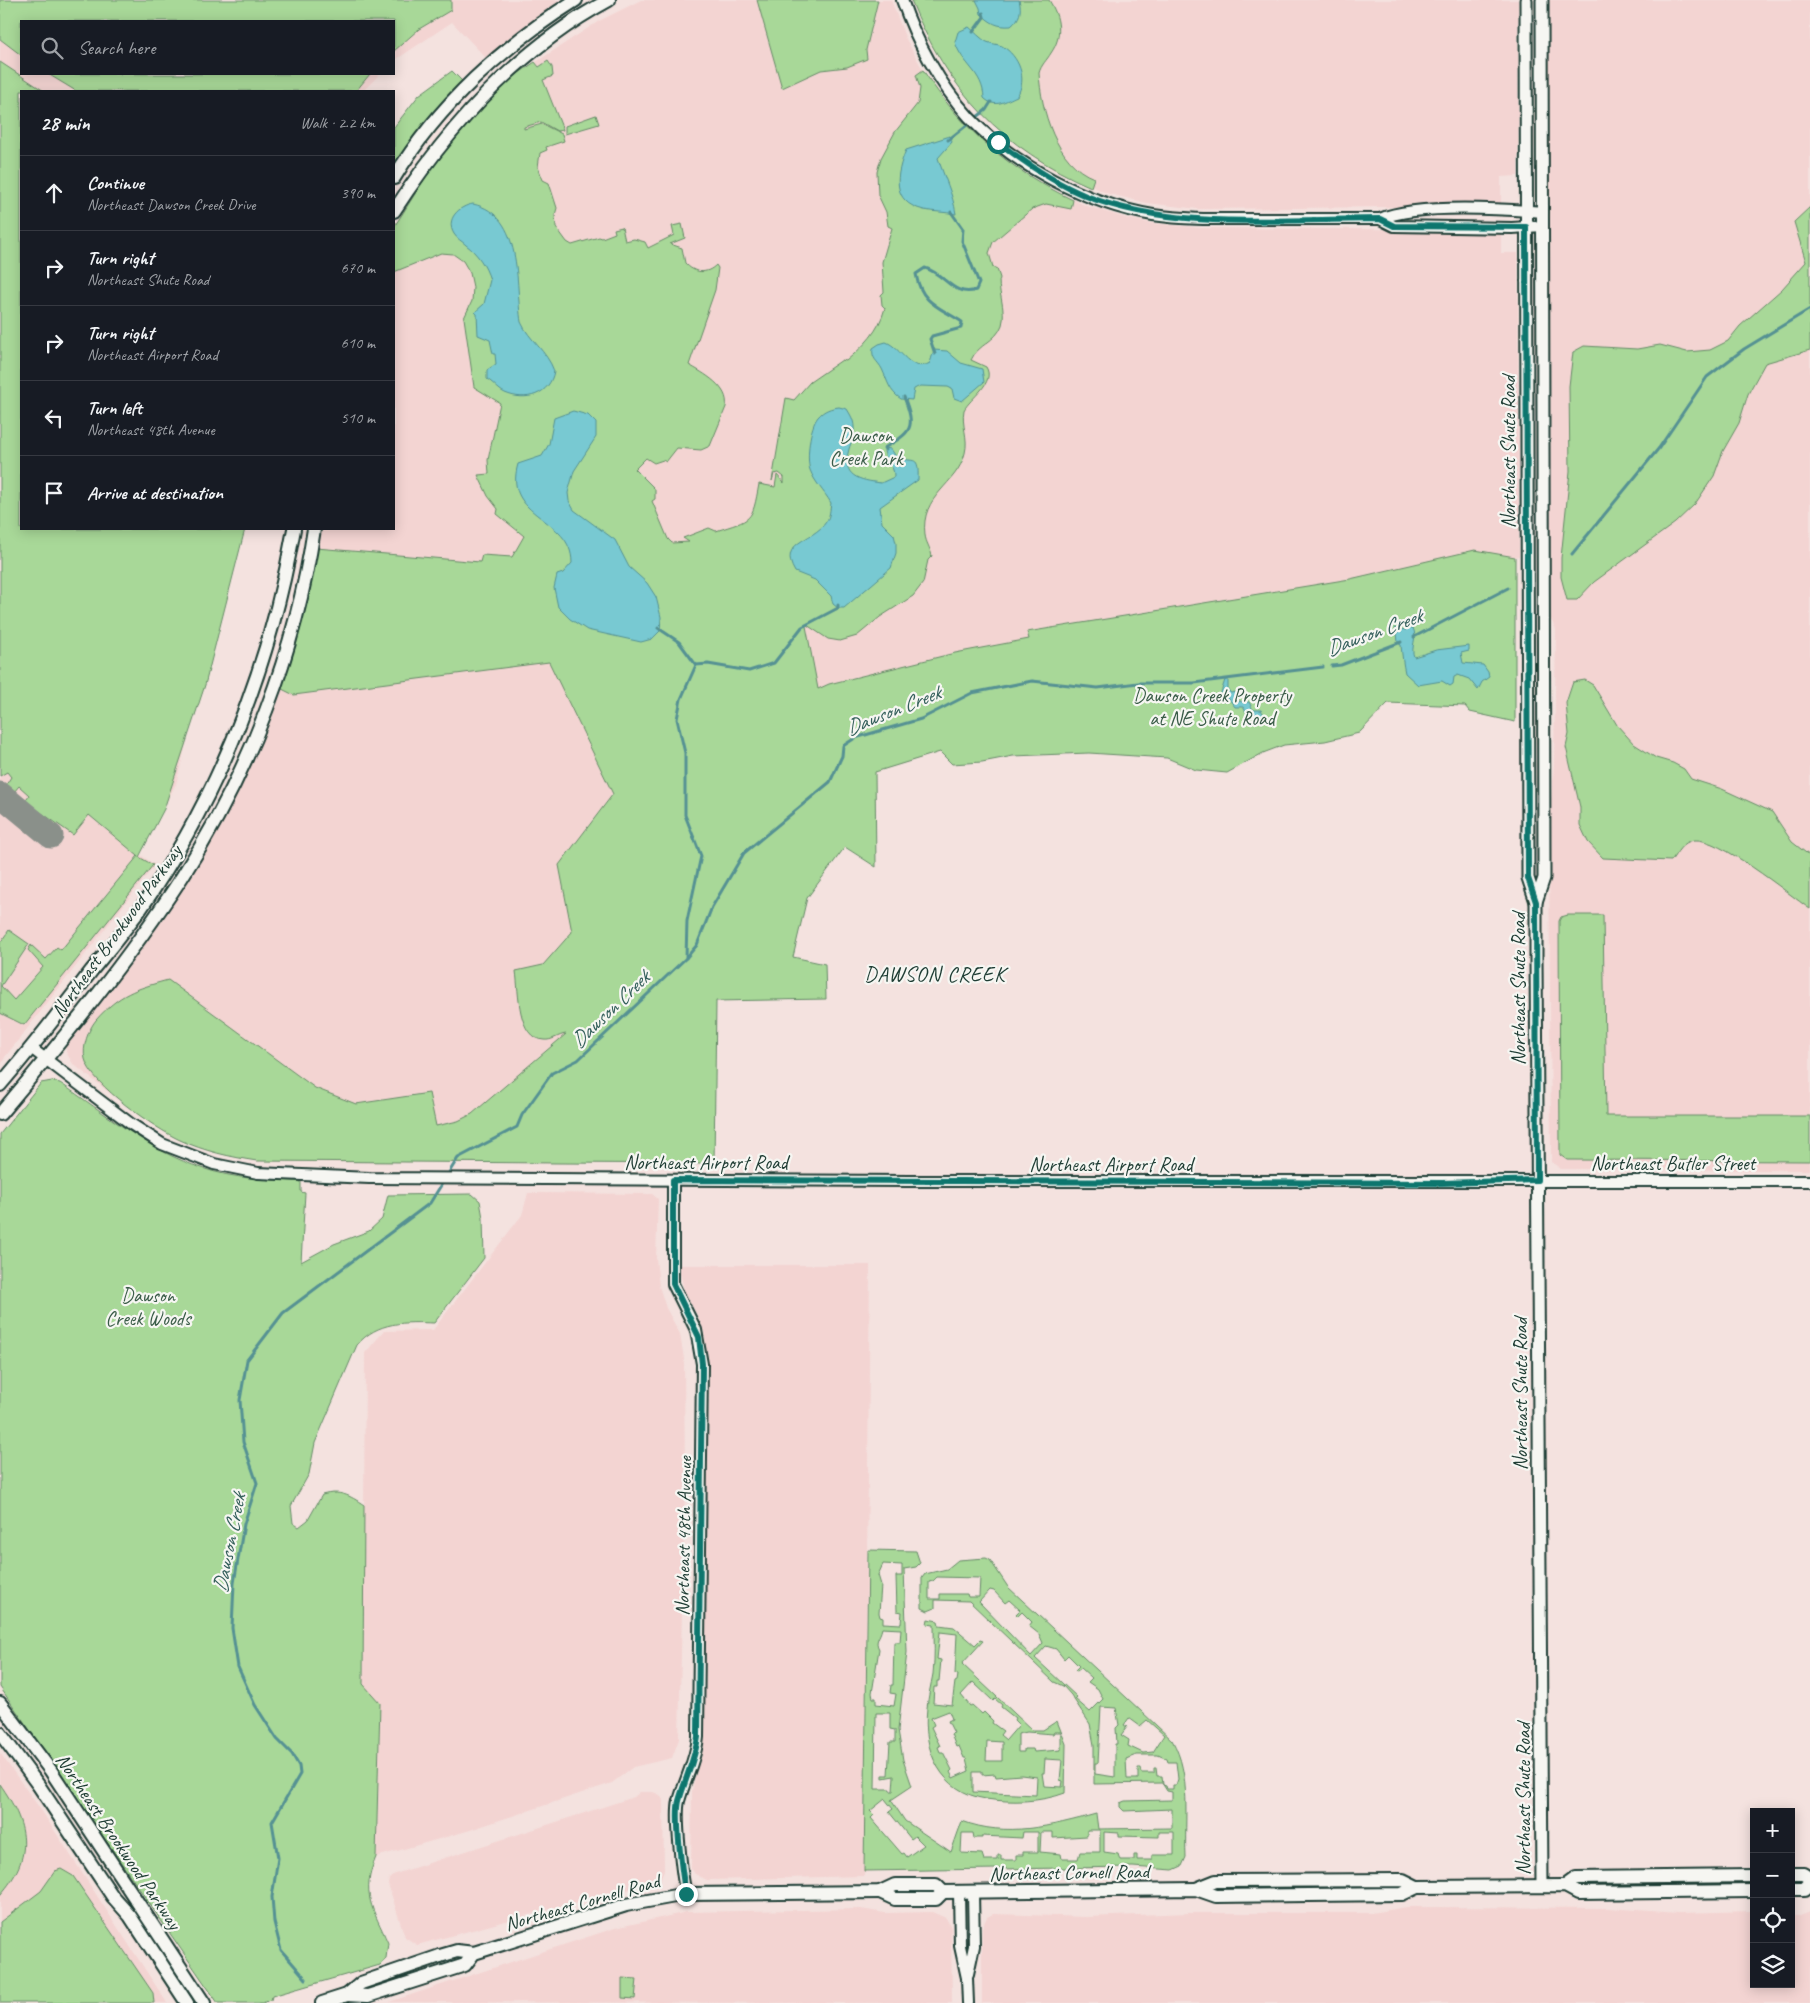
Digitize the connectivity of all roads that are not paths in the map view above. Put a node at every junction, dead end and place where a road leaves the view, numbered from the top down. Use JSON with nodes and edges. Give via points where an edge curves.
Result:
{"nodes":[{"id":1,"x":576,"y":0,"type":"edge"},
{"id":2,"x":609,"y":0,"type":"edge"},
{"id":3,"x":902,"y":0,"type":"edge"},
{"id":4,"x":1526,"y":0,"type":"edge"},
{"id":5,"x":1542,"y":0,"type":"edge"},
{"id":6,"x":395,"y":177,"type":"edge"},
{"id":7,"x":395,"y":209,"type":"edge"},
{"id":8,"x":1526,"y":211,"type":"junction"},
{"id":9,"x":1543,"y":212,"type":"junction"},
{"id":10,"x":1380,"y":219,"type":"junction"},
{"id":11,"x":1543,"y":226,"type":"junction"},
{"id":12,"x":1526,"y":227,"type":"junction"},
{"id":13,"x":294,"y":530,"type":"edge"},
{"id":14,"x":314,"y":530,"type":"edge"},
{"id":15,"x":1536,"y":902,"type":"junction"},
{"id":16,"x":32,"y":1048,"type":"junction"},
{"id":17,"x":46,"y":1059,"type":"junction"},
{"id":18,"x":0,"y":1085,"type":"edge"},
{"id":19,"x":0,"y":1114,"type":"edge"},
{"id":20,"x":673,"y":1180,"type":"junction"},
{"id":21,"x":1537,"y":1180,"type":"junction"},
{"id":22,"x":1810,"y":1181,"type":"edge"},
{"id":23,"x":0,"y":1703,"type":"edge"},
{"id":24,"x":0,"y":1733,"type":"edge"},
{"id":25,"x":1795,"y":1874,"type":"edge"},
{"id":26,"x":1750,"y":1876,"type":"edge"},
{"id":27,"x":1810,"y":1878,"type":"edge"},
{"id":28,"x":1810,"y":1883,"type":"edge"},
{"id":29,"x":1542,"y":1886,"type":"junction"},
{"id":30,"x":1565,"y":1886,"type":"junction"},
{"id":31,"x":1795,"y":1889,"type":"edge"},
{"id":32,"x":1750,"y":1891,"type":"edge"},
{"id":33,"x":959,"y":1892,"type":"junction"},
{"id":34,"x":973,"y":1892,"type":"junction"},
{"id":35,"x":686,"y":1894,"type":"junction"},
{"id":36,"x":474,"y":1953,"type":"junction"},
{"id":37,"x":967,"y":1978,"type":"junction"},
{"id":38,"x":347,"y":1995,"type":"junction"},
{"id":39,"x":187,"y":2003,"type":"edge"},
{"id":40,"x":204,"y":2003,"type":"edge"},
{"id":41,"x":322,"y":2003,"type":"edge"},
{"id":42,"x":968,"y":2003,"type":"edge"}],
"edges":[{"from":1,"to":6,"type":"main road","via":[[525,35],[474,80],[430,126]]},
{"from":2,"to":7,"type":"main road","via":[[564,28],[506,74],[454,126]]},
{"from":3,"to":10,"type":"street","via":[[932,64],[968,116],[1022,160],[1062,185],[1130,210],[1195,219]]},
{"from":4,"to":8,"type":"main road","name":"Northeast Shute Road"},
{"from":5,"to":9,"type":"main road","name":"Northeast Shute Road"},
{"from":8,"to":9,"type":"street"},
{"from":8,"to":10,"type":"street","via":[[1394,213]]},
{"from":8,"to":12,"type":"main road","name":"Northeast Shute Road"},
{"from":9,"to":11,"type":"main road","name":"Northeast Shute Road"},
{"from":10,"to":12,"type":"street","via":[[1394,226]]},
{"from":11,"to":12,"type":"street"},
{"from":11,"to":15,"type":"main road","name":"Northeast Shute Road","via":[[1544,878]]},
{"from":12,"to":15,"type":"main road","name":"Northeast Shute Road","via":[[1528,878]]},
{"from":13,"to":16,"type":"main road","name":"Northeast Brookwood Parkway","via":[[263,659],[222,766],[138,912]]},
{"from":14,"to":17,"type":"main road","name":"Northeast Brookwood Parkway","via":[[287,647],[261,723],[227,797],[157,913]]},
{"from":15,"to":21,"type":"main road","name":"Northeast Shute Road"},
{"from":16,"to":17,"type":"street","name":"Northeast Airport Road"},
{"from":16,"to":18,"type":"main road","name":"Northeast Brookwood Parkway"},
{"from":17,"to":19,"type":"main road","name":"Northeast Brookwood Parkway"},
{"from":17,"to":20,"type":"street","name":"Northeast Airport Road","via":[[151,1138],[214,1164],[268,1173],[369,1178]]},
{"from":20,"to":21,"type":"street","name":"Northeast Airport Road","via":[[1434,1183]]},
{"from":20,"to":35,"type":"street","name":"Northeast 48th Avenue","via":[[673,1284],[699,1337],[702,1364],[698,1737],[679,1804]]},
{"from":21,"to":22,"type":"street","name":"Northeast Butler Street"},
{"from":21,"to":29,"type":"main road","name":"Northeast Shute Road"},
{"from":23,"to":40,"type":"main road","name":"Northeast Brookwood Parkway","via":[[51,1771]]},
{"from":24,"to":39,"type":"main road","name":"Northeast Brookwood Parkway","via":[[130,1916]]},
{"from":25,"to":27,"type":"main road"},
{"from":26,"to":30,"type":"main road","name":"Northeast Cornell Road","via":[[1576,1878]]},
{"from":28,"to":31,"type":"main road","via":[[1804,1889]]},
{"from":29,"to":30,"type":"main road","name":"Northeast Cornell Road"},
{"from":29,"to":34,"type":"main road","name":"Northeast Cornell Road","via":[[1417,1887],[1402,1894],[1216,1896],[1196,1889]]},
{"from":30,"to":32,"type":"main road","name":"Northeast Cornell Road","via":[[1578,1893]]},
{"from":33,"to":34,"type":"main road","name":"Northeast Cornell Road"},
{"from":33,"to":35,"type":"main road","name":"Northeast Cornell Road","via":[[943,1892],[936,1899],[895,1899],[880,1892]]},
{"from":33,"to":37,"type":"street","via":[[960,1946]]},
{"from":34,"to":37,"type":"street","via":[[974,1946]]},
{"from":35,"to":36,"type":"main road","name":"Northeast Cornell Road","via":[[626,1905]]},
{"from":36,"to":38,"type":"main road","name":"Northeast Cornell Road","via":[[457,1951],[440,1956],[362,1983]]},
{"from":36,"to":38,"type":"main road","name":"Northeast Cornell Road","via":[[465,1965],[368,1996]]},
{"from":37,"to":42,"type":"street"},
{"from":38,"to":41,"type":"main road","name":"Northeast Cornell Road"}]}
